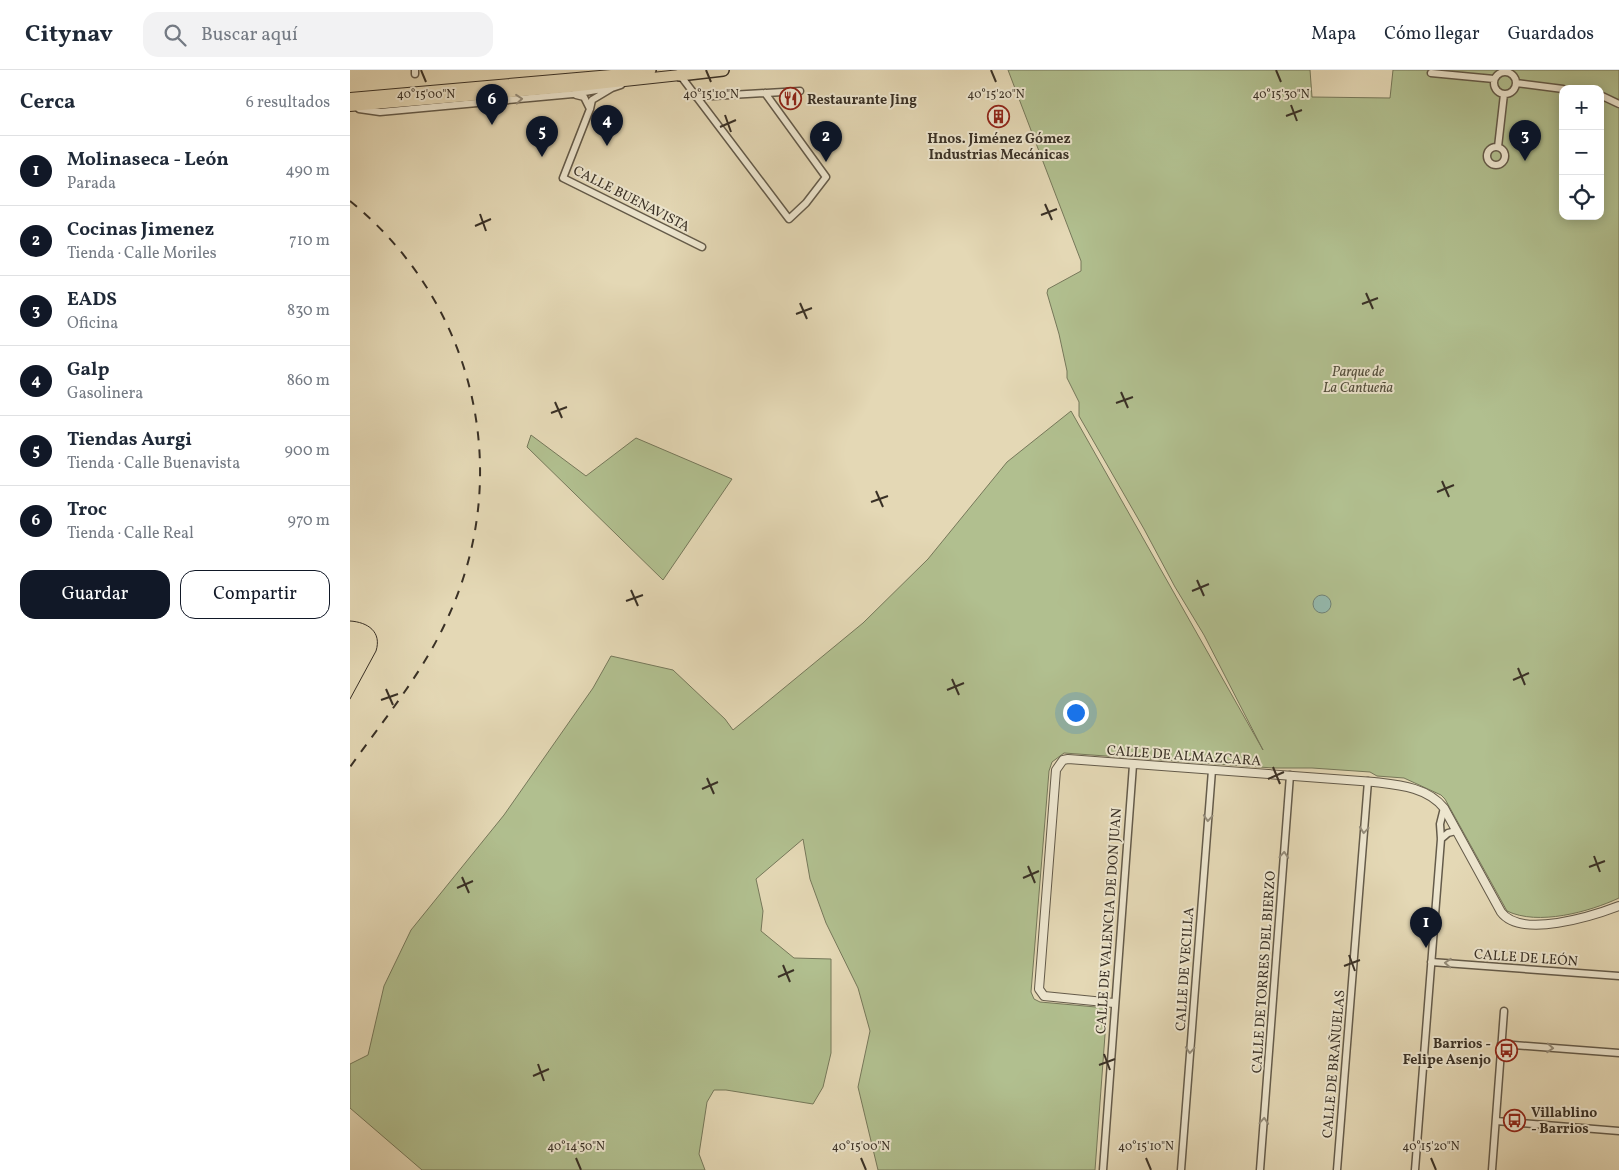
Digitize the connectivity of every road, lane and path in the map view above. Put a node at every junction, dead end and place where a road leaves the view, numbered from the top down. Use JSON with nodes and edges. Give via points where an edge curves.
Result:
{"nodes":[{"id":1,"x":723,"y":70,"type":"edge"},
{"id":2,"x":1500,"y":71,"type":"edge"},
{"id":3,"x":1431,"y":73,"type":"dead end"},
{"id":4,"x":642,"y":74,"type":"edge"},
{"id":5,"x":680,"y":75,"type":"junction"},
{"id":6,"x":1494,"y":79,"type":"junction"},
{"id":7,"x":1516,"y":83,"type":"junction"},
{"id":8,"x":612,"y":88,"type":"junction"},
{"id":9,"x":1559,"y":88,"type":"edge"},
{"id":10,"x":800,"y":91,"type":"dead end"},
{"id":11,"x":765,"y":93,"type":"junction"},
{"id":12,"x":573,"y":94,"type":"junction"},
{"id":13,"x":1504,"y":94,"type":"junction"},
{"id":14,"x":696,"y":97,"type":"junction"},
{"id":15,"x":1604,"y":97,"type":"edge"},
{"id":16,"x":350,"y":98,"type":"edge"},
{"id":17,"x":1619,"y":104,"type":"edge"},
{"id":18,"x":350,"y":108,"type":"edge"},
{"id":19,"x":590,"y":108,"type":"junction"},
{"id":20,"x":1498,"y":147,"type":"dead end"},
{"id":21,"x":702,"y":247,"type":"dead end"},
{"id":22,"x":1133,"y":764,"type":"junction"},
{"id":23,"x":1212,"y":770,"type":"junction"},
{"id":24,"x":1290,"y":775,"type":"junction"},
{"id":25,"x":1368,"y":781,"type":"junction"},
{"id":26,"x":1444,"y":808,"type":"junction"},
{"id":27,"x":1456,"y":831,"type":"junction"},
{"id":28,"x":1440,"y":839,"type":"junction"},
{"id":29,"x":1619,"y":906,"type":"edge"},
{"id":30,"x":1431,"y":962,"type":"junction"},
{"id":31,"x":1619,"y":976,"type":"edge"},
{"id":32,"x":1114,"y":1003,"type":"junction"},
{"id":33,"x":1504,"y":1011,"type":"dead end"},
{"id":34,"x":1501,"y":1044,"type":"junction"},
{"id":35,"x":1619,"y":1053,"type":"edge"},
{"id":36,"x":1496,"y":1121,"type":"junction"},
{"id":37,"x":1619,"y":1131,"type":"edge"},
{"id":38,"x":1102,"y":1170,"type":"edge"},
{"id":39,"x":1181,"y":1170,"type":"edge"},
{"id":40,"x":1260,"y":1170,"type":"edge"},
{"id":41,"x":1337,"y":1170,"type":"edge"},
{"id":42,"x":1415,"y":1170,"type":"edge"},
{"id":43,"x":1492,"y":1170,"type":"edge"}],
"edges":[{"from":1,"to":5,"type":"highway"},
{"from":2,"to":6,"type":"street"},
{"from":2,"to":7,"type":"street","via":[[1512,73]]},
{"from":3,"to":6,"type":"street"},
{"from":4,"to":5,"type":"main road"},
{"from":4,"to":8,"type":"street","name":"CALLE BUENAVISTA"},
{"from":4,"to":16,"type":"main road"},
{"from":4,"to":18,"type":"main road"},
{"from":5,"to":14,"type":"street"},
{"from":6,"to":13,"type":"street","via":[[1496,91]]},
{"from":7,"to":9,"type":"street"},
{"from":7,"to":13,"type":"street","via":[[1510,93]]},
{"from":8,"to":12,"type":"street"},
{"from":8,"to":19,"type":"street","name":"CALLE BUENAVISTA","via":[[592,100]]},
{"from":10,"to":11,"type":"street"},
{"from":11,"to":14,"type":"street"},
{"from":11,"to":14,"type":"street","via":[[826,177],[789,219]]},
{"from":18,"to":12,"type":"street","one_way":true,"via":[[380,112]]},
{"from":12,"to":19,"type":"street","via":[[584,97]]},
{"from":13,"to":20,"type":"street"},
{"from":15,"to":17,"type":"street"},
{"from":19,"to":21,"type":"street","name":"CALLE BUENAVISTA","via":[[563,178]]},
{"from":22,"to":23,"type":"street","name":"CALLE DE ALMAZCARA"},
{"from":22,"to":32,"type":"street","name":"CALLE DE VALENCIA DE DON JUAN"},
{"from":22,"to":32,"type":"street","name":"CALLE DE ALMAZCARA","via":[[1068,759],[1063,760],[1056,770],[1039,988],[1044,996]]},
{"from":23,"to":24,"type":"street","name":"CALLE DE ALMAZCARA"},
{"from":23,"to":39,"type":"street","name":"CALLE DE VECILLA","one_way":true},
{"from":24,"to":25,"type":"street","name":"CALLE DE ALMAZCARA"},
{"from":40,"to":24,"type":"street","name":"CALLE DE TORRES DEL BIERZO","one_way":true},
{"from":25,"to":26,"type":"street","name":"CALLE DE ALMAZCARA","via":[[1411,787],[1438,801]]},
{"from":25,"to":41,"type":"street","name":"CALLE DE BRAÑUELAS","one_way":true},
{"from":26,"to":27,"type":"street","name":"CALLE DE ALMAZCARA"},
{"from":26,"to":28,"type":"street"},
{"from":27,"to":28,"type":"street"},
{"from":27,"to":29,"type":"street","name":"CALLE DE ALMAZCARA","via":[[1508,919],[1525,924],[1563,923]]},
{"from":28,"to":30,"type":"street"},
{"from":31,"to":30,"type":"street","name":"CALLE DE LEÓN","one_way":true},
{"from":30,"to":42,"type":"street"},
{"from":32,"to":38,"type":"street","name":"CALLE DE VALENCIA DE DON JUAN"},
{"from":33,"to":34,"type":"street"},
{"from":34,"to":35,"type":"street","one_way":true},
{"from":34,"to":36,"type":"street"},
{"from":36,"to":37,"type":"street"},
{"from":36,"to":43,"type":"street"}]}
